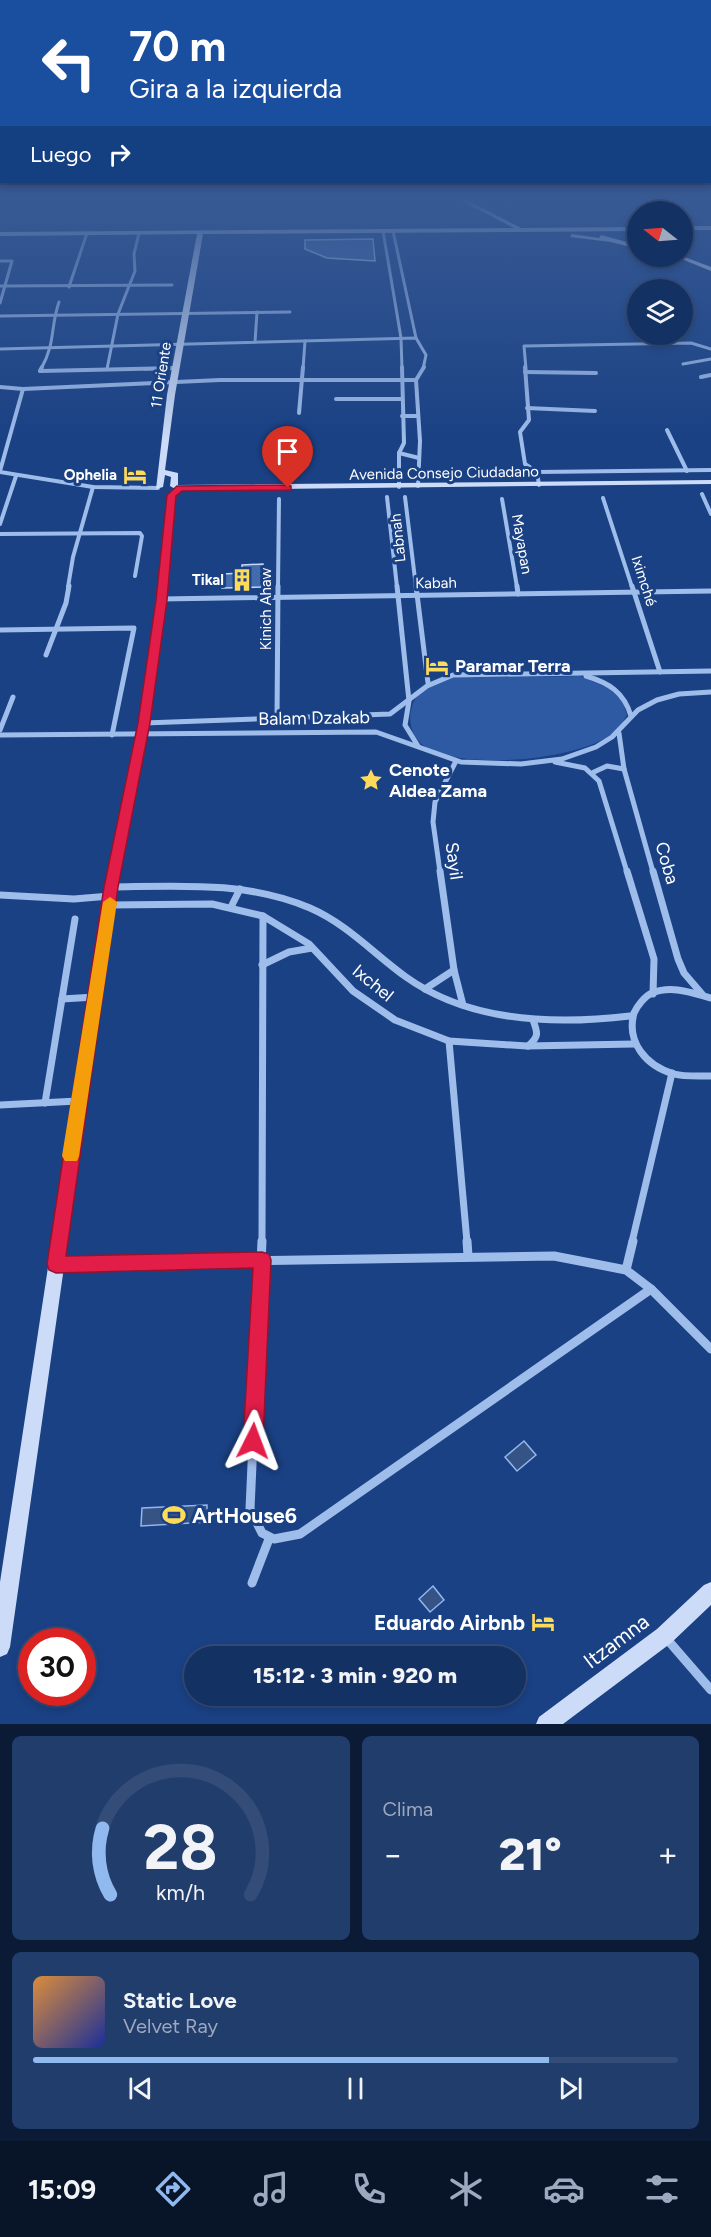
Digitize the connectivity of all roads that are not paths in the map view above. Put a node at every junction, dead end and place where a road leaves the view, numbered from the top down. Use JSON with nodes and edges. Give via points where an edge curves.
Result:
{"nodes":[{"id":1,"x":71,"y":280,"type":"edge"},
{"id":2,"x":131,"y":280,"type":"edge"},
{"id":3,"x":189,"y":280,"type":"edge"},
{"id":4,"x":391,"y":280,"type":"edge"},
{"id":5,"x":404,"y":280,"type":"edge"},
{"id":6,"x":172,"y":285,"type":"dead end"},
{"id":7,"x":2,"y":286,"type":"edge"},
{"id":8,"x":69,"y":287,"type":"junction"},
{"id":9,"x":130,"y":287,"type":"junction"},
{"id":10,"x":408,"y":300,"type":"junction"},
{"id":11,"x":395,"y":301,"type":"junction"},
{"id":12,"x":59,"y":302,"type":"dead end"},
{"id":13,"x":0,"y":303,"type":"edge"},
{"id":14,"x":257,"y":312,"type":"junction"},
{"id":15,"x":290,"y":312,"type":"dead end"},
{"id":16,"x":184,"y":313,"type":"junction"},
{"id":17,"x":54,"y":314,"type":"junction"},
{"id":18,"x":118,"y":314,"type":"junction"},
{"id":19,"x":0,"y":316,"type":"edge"},
{"id":20,"x":401,"y":338,"type":"junction"},
{"id":21,"x":416,"y":338,"type":"junction"},
{"id":22,"x":305,"y":341,"type":"junction"},
{"id":23,"x":255,"y":342,"type":"junction"},
{"id":24,"x":179,"y":344,"type":"junction"},
{"id":25,"x":112,"y":346,"type":"junction"},
{"id":26,"x":711,"y":348,"type":"edge"},
{"id":27,"x":0,"y":349,"type":"edge"},
{"id":28,"x":52,"y":349,"type":"junction"},
{"id":29,"x":711,"y":358,"type":"edge"},
{"id":30,"x":683,"y":364,"type":"dead end"},
{"id":31,"x":177,"y":368,"type":"junction"},
{"id":32,"x":107,"y":369,"type":"junction"},
{"id":33,"x":402,"y":371,"type":"junction"},
{"id":34,"x":525,"y":372,"type":"junction"},
{"id":35,"x":417,"y":374,"type":"junction"},
{"id":36,"x":596,"y":374,"type":"dead end"},
{"id":37,"x":711,"y":375,"type":"edge"},
{"id":38,"x":701,"y":377,"type":"dead end"},
{"id":39,"x":416,"y":380,"type":"junction"},
{"id":40,"x":302,"y":381,"type":"junction"},
{"id":41,"x":401,"y":382,"type":"junction"},
{"id":42,"x":172,"y":383,"type":"junction"},
{"id":43,"x":0,"y":387,"type":"edge"},
{"id":44,"x":23,"y":389,"type":"junction"},
{"id":45,"x":336,"y":399,"type":"dead end"},
{"id":46,"x":401,"y":399,"type":"junction"},
{"id":47,"x":527,"y":408,"type":"junction"},
{"id":48,"x":595,"y":411,"type":"dead end"},
{"id":49,"x":299,"y":413,"type":"dead end"},
{"id":50,"x":402,"y":416,"type":"junction"},
{"id":51,"x":418,"y":416,"type":"junction"},
{"id":52,"x":667,"y":430,"type":"dead end"},
{"id":53,"x":420,"y":441,"type":"junction"},
{"id":54,"x":404,"y":443,"type":"junction"},
{"id":55,"x":399,"y":453,"type":"junction"},
{"id":56,"x":418,"y":458,"type":"junction"},
{"id":57,"x":711,"y":470,"type":"edge"},
{"id":58,"x":687,"y":471,"type":"junction"},
{"id":59,"x":0,"y":472,"type":"edge"},
{"id":60,"x":161,"y":472,"type":"junction"},
{"id":61,"x":537,"y":472,"type":"junction"},
{"id":62,"x":16,"y":476,"type":"junction"},
{"id":63,"x":711,"y":482,"type":"edge"},
{"id":64,"x":418,"y":486,"type":"junction"},
{"id":65,"x":539,"y":486,"type":"junction"},
{"id":66,"x":93,"y":487,"type":"junction"},
{"id":67,"x":399,"y":487,"type":"junction"},
{"id":68,"x":168,"y":489,"type":"junction"},
{"id":69,"x":702,"y":494,"type":"dead end"},
{"id":70,"x":387,"y":497,"type":"dead end"},
{"id":71,"x":405,"y":497,"type":"dead end"},
{"id":72,"x":603,"y":498,"type":"dead end"},
{"id":73,"x":279,"y":499,"type":"dead end"},
{"id":74,"x":502,"y":499,"type":"dead end"},
{"id":75,"x":711,"y":514,"type":"edge"},
{"id":76,"x":0,"y":524,"type":"edge"},
{"id":77,"x":79,"y":532,"type":"junction"},
{"id":78,"x":0,"y":534,"type":"edge"},
{"id":79,"x":135,"y":576,"type":"dead end"},
{"id":80,"x":711,"y":591,"type":"edge"},
{"id":81,"x":636,"y":592,"type":"junction"},
{"id":82,"x":518,"y":594,"type":"junction"},
{"id":83,"x":416,"y":595,"type":"junction"},
{"id":84,"x":396,"y":596,"type":"junction"},
{"id":85,"x":278,"y":597,"type":"junction"},
{"id":86,"x":161,"y":600,"type":"junction"},
{"id":87,"x":54,"y":629,"type":"junction"},
{"id":88,"x":0,"y":630,"type":"edge"},
{"id":89,"x":46,"y":655,"type":"dead end"},
{"id":90,"x":711,"y":671,"type":"edge"},
{"id":91,"x":660,"y":672,"type":"junction"},
{"id":92,"x":580,"y":674,"type":"junction"},
{"id":93,"x":428,"y":683,"type":"junction"},
{"id":94,"x":711,"y":692,"type":"edge"},
{"id":95,"x":13,"y":698,"type":"dead end"},
{"id":96,"x":409,"y":701,"type":"junction"},
{"id":97,"x":631,"y":716,"type":"junction"},
{"id":98,"x":277,"y":720,"type":"junction"},
{"id":99,"x":143,"y":729,"type":"junction"},
{"id":100,"x":0,"y":730,"type":"edge"},
{"id":101,"x":619,"y":733,"type":"junction"},
{"id":102,"x":0,"y":735,"type":"edge"},
{"id":103,"x":112,"y":735,"type":"junction"},
{"id":104,"x":420,"y":748,"type":"junction"},
{"id":105,"x":456,"y":761,"type":"junction"},
{"id":106,"x":551,"y":761,"type":"junction"},
{"id":107,"x":624,"y":770,"type":"junction"},
{"id":108,"x":594,"y":772,"type":"junction"},
{"id":109,"x":240,"y":889,"type":"junction"},
{"id":110,"x":0,"y":895,"type":"edge"},
{"id":111,"x":110,"y":896,"type":"junction"},
{"id":112,"x":231,"y":907,"type":"junction"},
{"id":113,"x":263,"y":916,"type":"junction"},
{"id":114,"x":75,"y":919,"type":"dead end"},
{"id":115,"x":312,"y":948,"type":"junction"},
{"id":116,"x":262,"y":965,"type":"junction"},
{"id":117,"x":454,"y":970,"type":"junction"},
{"id":118,"x":425,"y":989,"type":"junction"},
{"id":119,"x":653,"y":994,"type":"junction"},
{"id":120,"x":702,"y":994,"type":"junction"},
{"id":121,"x":95,"y":997,"type":"junction"},
{"id":122,"x":711,"y":998,"type":"edge"},
{"id":123,"x":62,"y":999,"type":"junction"},
{"id":124,"x":463,"y":1005,"type":"junction"},
{"id":125,"x":630,"y":1016,"type":"junction"},
{"id":126,"x":533,"y":1020,"type":"junction"},
{"id":127,"x":449,"y":1041,"type":"junction"},
{"id":128,"x":634,"y":1044,"type":"junction"},
{"id":129,"x":527,"y":1046,"type":"junction"},
{"id":130,"x":672,"y":1073,"type":"junction"},
{"id":131,"x":711,"y":1076,"type":"edge"},
{"id":132,"x":78,"y":1101,"type":"junction"},
{"id":133,"x":45,"y":1103,"type":"junction"},
{"id":134,"x":0,"y":1105,"type":"edge"},
{"id":135,"x":468,"y":1256,"type":"junction"},
{"id":136,"x":262,"y":1260,"type":"junction"},
{"id":137,"x":56,"y":1264,"type":"junction"},
{"id":138,"x":626,"y":1270,"type":"junction"},
{"id":139,"x":651,"y":1289,"type":"junction"},
{"id":140,"x":711,"y":1349,"type":"edge"},
{"id":141,"x":269,"y":1539,"type":"junction"},
{"id":142,"x":252,"y":1583,"type":"dead end"},
{"id":143,"x":711,"y":1592,"type":"edge"},
{"id":144,"x":664,"y":1635,"type":"junction"},
{"id":145,"x":0,"y":1647,"type":"edge"},
{"id":146,"x":711,"y":1690,"type":"edge"},
{"id":147,"x":546,"y":1724,"type":"edge"}],
"edges":[{"from":1,"to":8,"type":"street"},
{"from":2,"to":9,"type":"street"},
{"from":3,"to":16,"type":"street","name":"11 Oriente"},
{"from":4,"to":11,"type":"street"},
{"from":5,"to":10,"type":"street"},
{"from":6,"to":9,"type":"street"},
{"from":7,"to":8,"type":"street"},
{"from":7,"to":13,"type":"street"},
{"from":8,"to":9,"type":"street"},
{"from":9,"to":18,"type":"street"},
{"from":10,"to":11,"type":"street"},
{"from":10,"to":21,"type":"street"},
{"from":11,"to":20,"type":"street"},
{"from":12,"to":17,"type":"street"},
{"from":14,"to":15,"type":"street"},
{"from":14,"to":16,"type":"street"},
{"from":14,"to":23,"type":"street"},
{"from":16,"to":18,"type":"street"},
{"from":16,"to":24,"type":"street","name":"11 Oriente"},
{"from":17,"to":18,"type":"street"},
{"from":17,"to":19,"type":"street"},
{"from":17,"to":28,"type":"street"},
{"from":18,"to":25,"type":"street"},
{"from":20,"to":21,"type":"street"},
{"from":20,"to":22,"type":"street"},
{"from":20,"to":33,"type":"street"},
{"from":21,"to":35,"type":"street","via":[[425,349],[425,362]]},
{"from":22,"to":23,"type":"street"},
{"from":22,"to":40,"type":"street"},
{"from":23,"to":24,"type":"street"},
{"from":24,"to":25,"type":"street"},
{"from":24,"to":31,"type":"street","name":"11 Oriente"},
{"from":25,"to":28,"type":"street"},
{"from":25,"to":32,"type":"street"},
{"from":26,"to":34,"type":"street","via":[[691,343],[529,344],[524,348]]},
{"from":27,"to":28,"type":"street"},
{"from":28,"to":32,"type":"street","via":[[40,371]]},
{"from":29,"to":30,"type":"street"},
{"from":31,"to":32,"type":"street"},
{"from":31,"to":42,"type":"street","name":"11 Oriente"},
{"from":33,"to":35,"type":"street"},
{"from":33,"to":41,"type":"street"},
{"from":34,"to":36,"type":"street"},
{"from":34,"to":47,"type":"street"},
{"from":35,"to":39,"type":"street"},
{"from":37,"to":38,"type":"street"},
{"from":39,"to":41,"type":"street"},
{"from":39,"to":51,"type":"street"},
{"from":40,"to":41,"type":"street"},
{"from":40,"to":42,"type":"street"},
{"from":40,"to":49,"type":"street"},
{"from":41,"to":46,"type":"street"},
{"from":42,"to":44,"type":"street"},
{"from":42,"to":60,"type":"street","name":"11 Oriente"},
{"from":43,"to":44,"type":"street"},
{"from":44,"to":59,"type":"street"},
{"from":45,"to":46,"type":"street"},
{"from":46,"to":50,"type":"street"},
{"from":47,"to":48,"type":"street"},
{"from":47,"to":61,"type":"street","via":[[529,420],[520,432],[525,464]]},
{"from":50,"to":51,"type":"street"},
{"from":50,"to":54,"type":"street"},
{"from":51,"to":53,"type":"street"},
{"from":52,"to":58,"type":"street"},
{"from":53,"to":54,"type":"street"},
{"from":53,"to":56,"type":"street"},
{"from":54,"to":55,"type":"street"},
{"from":55,"to":56,"type":"street"},
{"from":55,"to":67,"type":"street"},
{"from":56,"to":64,"type":"street"},
{"from":57,"to":58,"type":"street"},
{"from":58,"to":61,"type":"street"},
{"from":59,"to":62,"type":"street"},
{"from":60,"to":68,"type":"street","name":"11 Oriente"},
{"from":60,"to":68,"type":"street","via":[[175,476]]},
{"from":61,"to":65,"type":"street"},
{"from":62,"to":66,"type":"street"},
{"from":62,"to":76,"type":"street"},
{"from":63,"to":65,"type":"street","name":"Avenida Consejo Ciudadano"},
{"from":64,"to":65,"type":"street","name":"Avenida Consejo Ciudadano"},
{"from":64,"to":67,"type":"street","name":"Avenida Consejo Ciudadano"},
{"from":66,"to":68,"type":"street"},
{"from":66,"to":77,"type":"street"},
{"from":67,"to":68,"type":"street","name":"Avenida Consejo Ciudadano"},
{"from":68,"to":86,"type":"street","name":"11 Oriente"},
{"from":69,"to":75,"type":"street"},
{"from":70,"to":84,"type":"street"},
{"from":71,"to":83,"type":"street","name":"Labnah"},
{"from":72,"to":81,"type":"street","name":"Iximché"},
{"from":73,"to":85,"type":"street","name":"Kinich Ahaw"},
{"from":74,"to":82,"type":"street","name":"Mayapan"},
{"from":77,"to":78,"type":"street"},
{"from":77,"to":79,"type":"street","via":[[142,534]]},
{"from":77,"to":87,"type":"street","via":[[66,603]]},
{"from":80,"to":81,"type":"street","name":"Kabah"},
{"from":81,"to":82,"type":"street","name":"Kabah"},
{"from":81,"to":91,"type":"street","name":"Iximché"},
{"from":82,"to":83,"type":"street","name":"Kabah"},
{"from":83,"to":84,"type":"street","name":"Kabah"},
{"from":83,"to":93,"type":"street","name":"Labnah"},
{"from":84,"to":85,"type":"street","name":"Kabah"},
{"from":84,"to":96,"type":"street"},
{"from":85,"to":86,"type":"street","name":"Kabah"},
{"from":85,"to":98,"type":"street","name":"Kinich Ahaw"},
{"from":86,"to":99,"type":"street","name":"11 Oriente"},
{"from":87,"to":88,"type":"street"},
{"from":87,"to":89,"type":"street"},
{"from":87,"to":103,"type":"street","via":[[134,628]]},
{"from":90,"to":91,"type":"street"},
{"from":91,"to":92,"type":"street"},
{"from":92,"to":93,"type":"street","via":[[453,675]]},
{"from":92,"to":97,"type":"street","via":[[622,692]]},
{"from":93,"to":96,"type":"street"},
{"from":94,"to":97,"type":"street","name":"Balam Dzakab","via":[[668,696]]},
{"from":95,"to":100,"type":"street"},
{"from":96,"to":98,"type":"street","via":[[390,714]]},
{"from":96,"to":104,"type":"street","via":[[405,725]]},
{"from":97,"to":101,"type":"street","name":"Balam Dzakab"},
{"from":98,"to":99,"type":"street"},
{"from":99,"to":103,"type":"street"},
{"from":99,"to":104,"type":"street","name":"Balam Dzakab","via":[[376,732]]},
{"from":99,"to":111,"type":"street","name":"11 Oriente"},
{"from":101,"to":106,"type":"street","name":"Balam Dzakab","via":[[596,747]]},
{"from":101,"to":107,"type":"street","name":"Coba"},
{"from":102,"to":103,"type":"street"},
{"from":104,"to":105,"type":"street","name":"Balam Dzakab"},
{"from":105,"to":106,"type":"street","name":"Balam Dzakab"},
{"from":105,"to":117,"type":"street","name":"Sayil","via":[[435,802],[433,822]]},
{"from":106,"to":108,"type":"street"},
{"from":107,"to":108,"type":"street","via":[[607,766]]},
{"from":107,"to":120,"type":"street","name":"Coba","via":[[678,959]]},
{"from":108,"to":119,"type":"street","via":[[605,795],[654,959]]},
{"from":109,"to":111,"type":"street","via":[[212,885]]},
{"from":109,"to":112,"type":"street"},
{"from":109,"to":118,"type":"street","via":[[306,906],[339,922],[378,957]]},
{"from":110,"to":111,"type":"street","via":[[65,899]]},
{"from":111,"to":112,"type":"street","name":"Ixchel"},
{"from":111,"to":121,"type":"street","name":"11 Oriente"},
{"from":112,"to":113,"type":"street","name":"Ixchel"},
{"from":113,"to":115,"type":"street","name":"Ixchel"},
{"from":113,"to":116,"type":"street"},
{"from":114,"to":123,"type":"street"},
{"from":115,"to":116,"type":"street","via":[[290,952]]},
{"from":115,"to":127,"type":"street","name":"Ixchel","via":[[353,991],[395,1020]]},
{"from":116,"to":136,"type":"street"},
{"from":117,"to":118,"type":"street"},
{"from":117,"to":124,"type":"street","name":"Sayil"},
{"from":118,"to":124,"type":"street"},
{"from":119,"to":120,"type":"street","via":[[676,990]]},
{"from":119,"to":125,"type":"street","via":[[643,999]]},
{"from":120,"to":122,"type":"street"},
{"from":121,"to":123,"type":"street"},
{"from":121,"to":132,"type":"street","name":"11 Oriente"},
{"from":123,"to":133,"type":"street"},
{"from":124,"to":126,"type":"street"},
{"from":125,"to":126,"type":"street","via":[[588,1022]]},
{"from":125,"to":128,"type":"street"},
{"from":126,"to":129,"type":"street","via":[[538,1034]]},
{"from":127,"to":129,"type":"street","name":"Ixchel"},
{"from":127,"to":135,"type":"street"},
{"from":128,"to":129,"type":"street","name":"Ixchel"},
{"from":128,"to":130,"type":"street","via":[[649,1061]]},
{"from":130,"to":131,"type":"street"},
{"from":130,"to":138,"type":"street"},
{"from":132,"to":133,"type":"street"},
{"from":132,"to":137,"type":"street","name":"11 Oriente"},
{"from":133,"to":134,"type":"street"},
{"from":135,"to":136,"type":"street"},
{"from":135,"to":138,"type":"street","via":[[554,1256]]},
{"from":136,"to":137,"type":"street"},
{"from":136,"to":141,"type":"street","via":[[250,1509],[256,1527]]},
{"from":137,"to":145,"type":"street","name":"11 Oriente"},
{"from":138,"to":139,"type":"street"},
{"from":139,"to":140,"type":"street"},
{"from":139,"to":141,"type":"street","via":[[300,1534],[286,1540]]},
{"from":141,"to":142,"type":"street"},
{"from":143,"to":144,"type":"street","name":"Itzamna"},
{"from":144,"to":146,"type":"street"},
{"from":144,"to":147,"type":"street","name":"Itzamna"}]}
